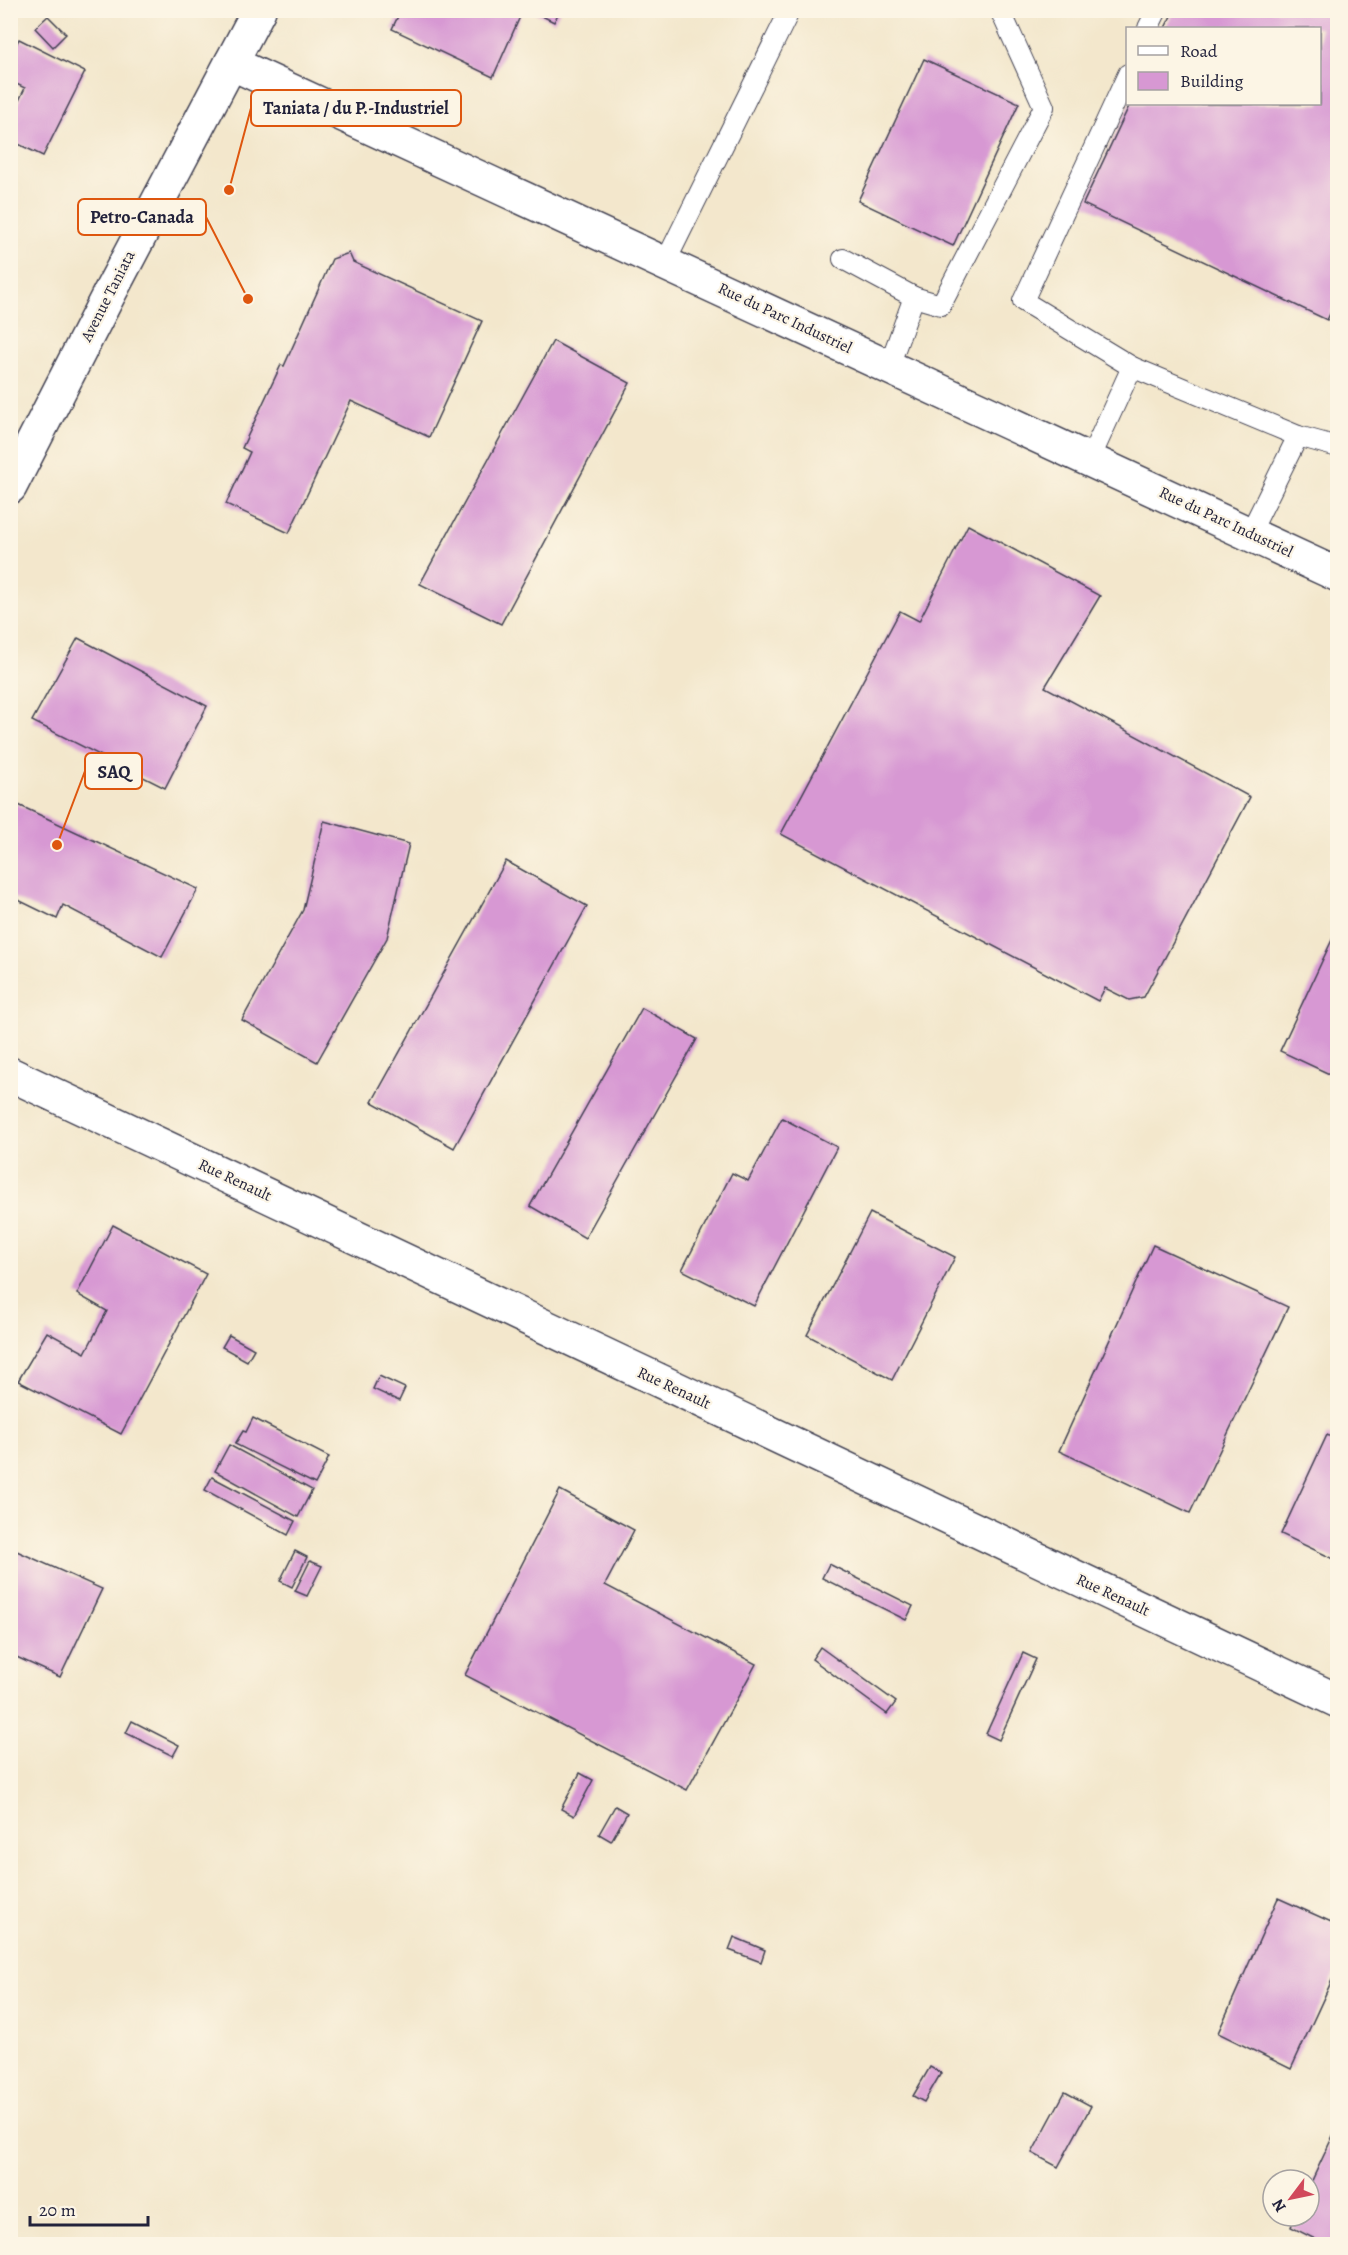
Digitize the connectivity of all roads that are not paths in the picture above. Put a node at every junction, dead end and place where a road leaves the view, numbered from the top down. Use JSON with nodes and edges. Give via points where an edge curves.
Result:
{"nodes":[{"id":1,"x":259,"y":10,"type":"edge"},
{"id":2,"x":790,"y":10,"type":"edge"},
{"id":3,"x":1000,"y":10,"type":"edge"},
{"id":4,"x":1157,"y":10,"type":"edge"},
{"id":5,"x":1148,"y":27,"type":"edge"},
{"id":6,"x":231,"y":63,"type":"junction"},
{"id":7,"x":1126,"y":78,"type":"edge"},
{"id":8,"x":843,"y":259,"type":"dead end"},
{"id":9,"x":664,"y":263,"type":"junction"},
{"id":10,"x":914,"y":297,"type":"junction"},
{"id":11,"x":889,"y":366,"type":"junction"},
{"id":12,"x":1132,"y":367,"type":"junction"},
{"id":13,"x":1298,"y":436,"type":"junction"},
{"id":14,"x":1338,"y":447,"type":"edge"},
{"id":15,"x":1090,"y":459,"type":"junction"},
{"id":16,"x":10,"y":487,"type":"edge"},
{"id":17,"x":1250,"y":533,"type":"junction"},
{"id":18,"x":1338,"y":575,"type":"edge"},
{"id":19,"x":10,"y":1074,"type":"edge"},
{"id":20,"x":1338,"y":1701,"type":"edge"}],
"edges":[{"from":1,"to":6,"type":"street","name":"Avenue Taniata"},
{"from":2,"to":9,"type":"lane"},
{"from":3,"to":10,"type":"lane","via":[[1044,107],[941,305]]},
{"from":4,"to":5,"type":"lane"},
{"from":6,"to":9,"type":"street","name":"Rue du Parc Industriel"},
{"from":6,"to":16,"type":"street","name":"Avenue Taniata"},
{"from":7,"to":12,"type":"lane","via":[[1023,302]]},
{"from":8,"to":10,"type":"lane"},
{"from":9,"to":11,"type":"street","name":"Rue du Parc Industriel"},
{"from":10,"to":11,"type":"lane"},
{"from":11,"to":15,"type":"street","name":"Rue du Parc Industriel"},
{"from":12,"to":13,"type":"lane"},
{"from":12,"to":15,"type":"lane"},
{"from":13,"to":14,"type":"lane"},
{"from":13,"to":17,"type":"lane"},
{"from":15,"to":17,"type":"street","name":"Rue du Parc Industriel"},
{"from":17,"to":18,"type":"street","name":"Rue du Parc Industriel"},
{"from":19,"to":20,"type":"street","name":"Rue Renault"}]}
